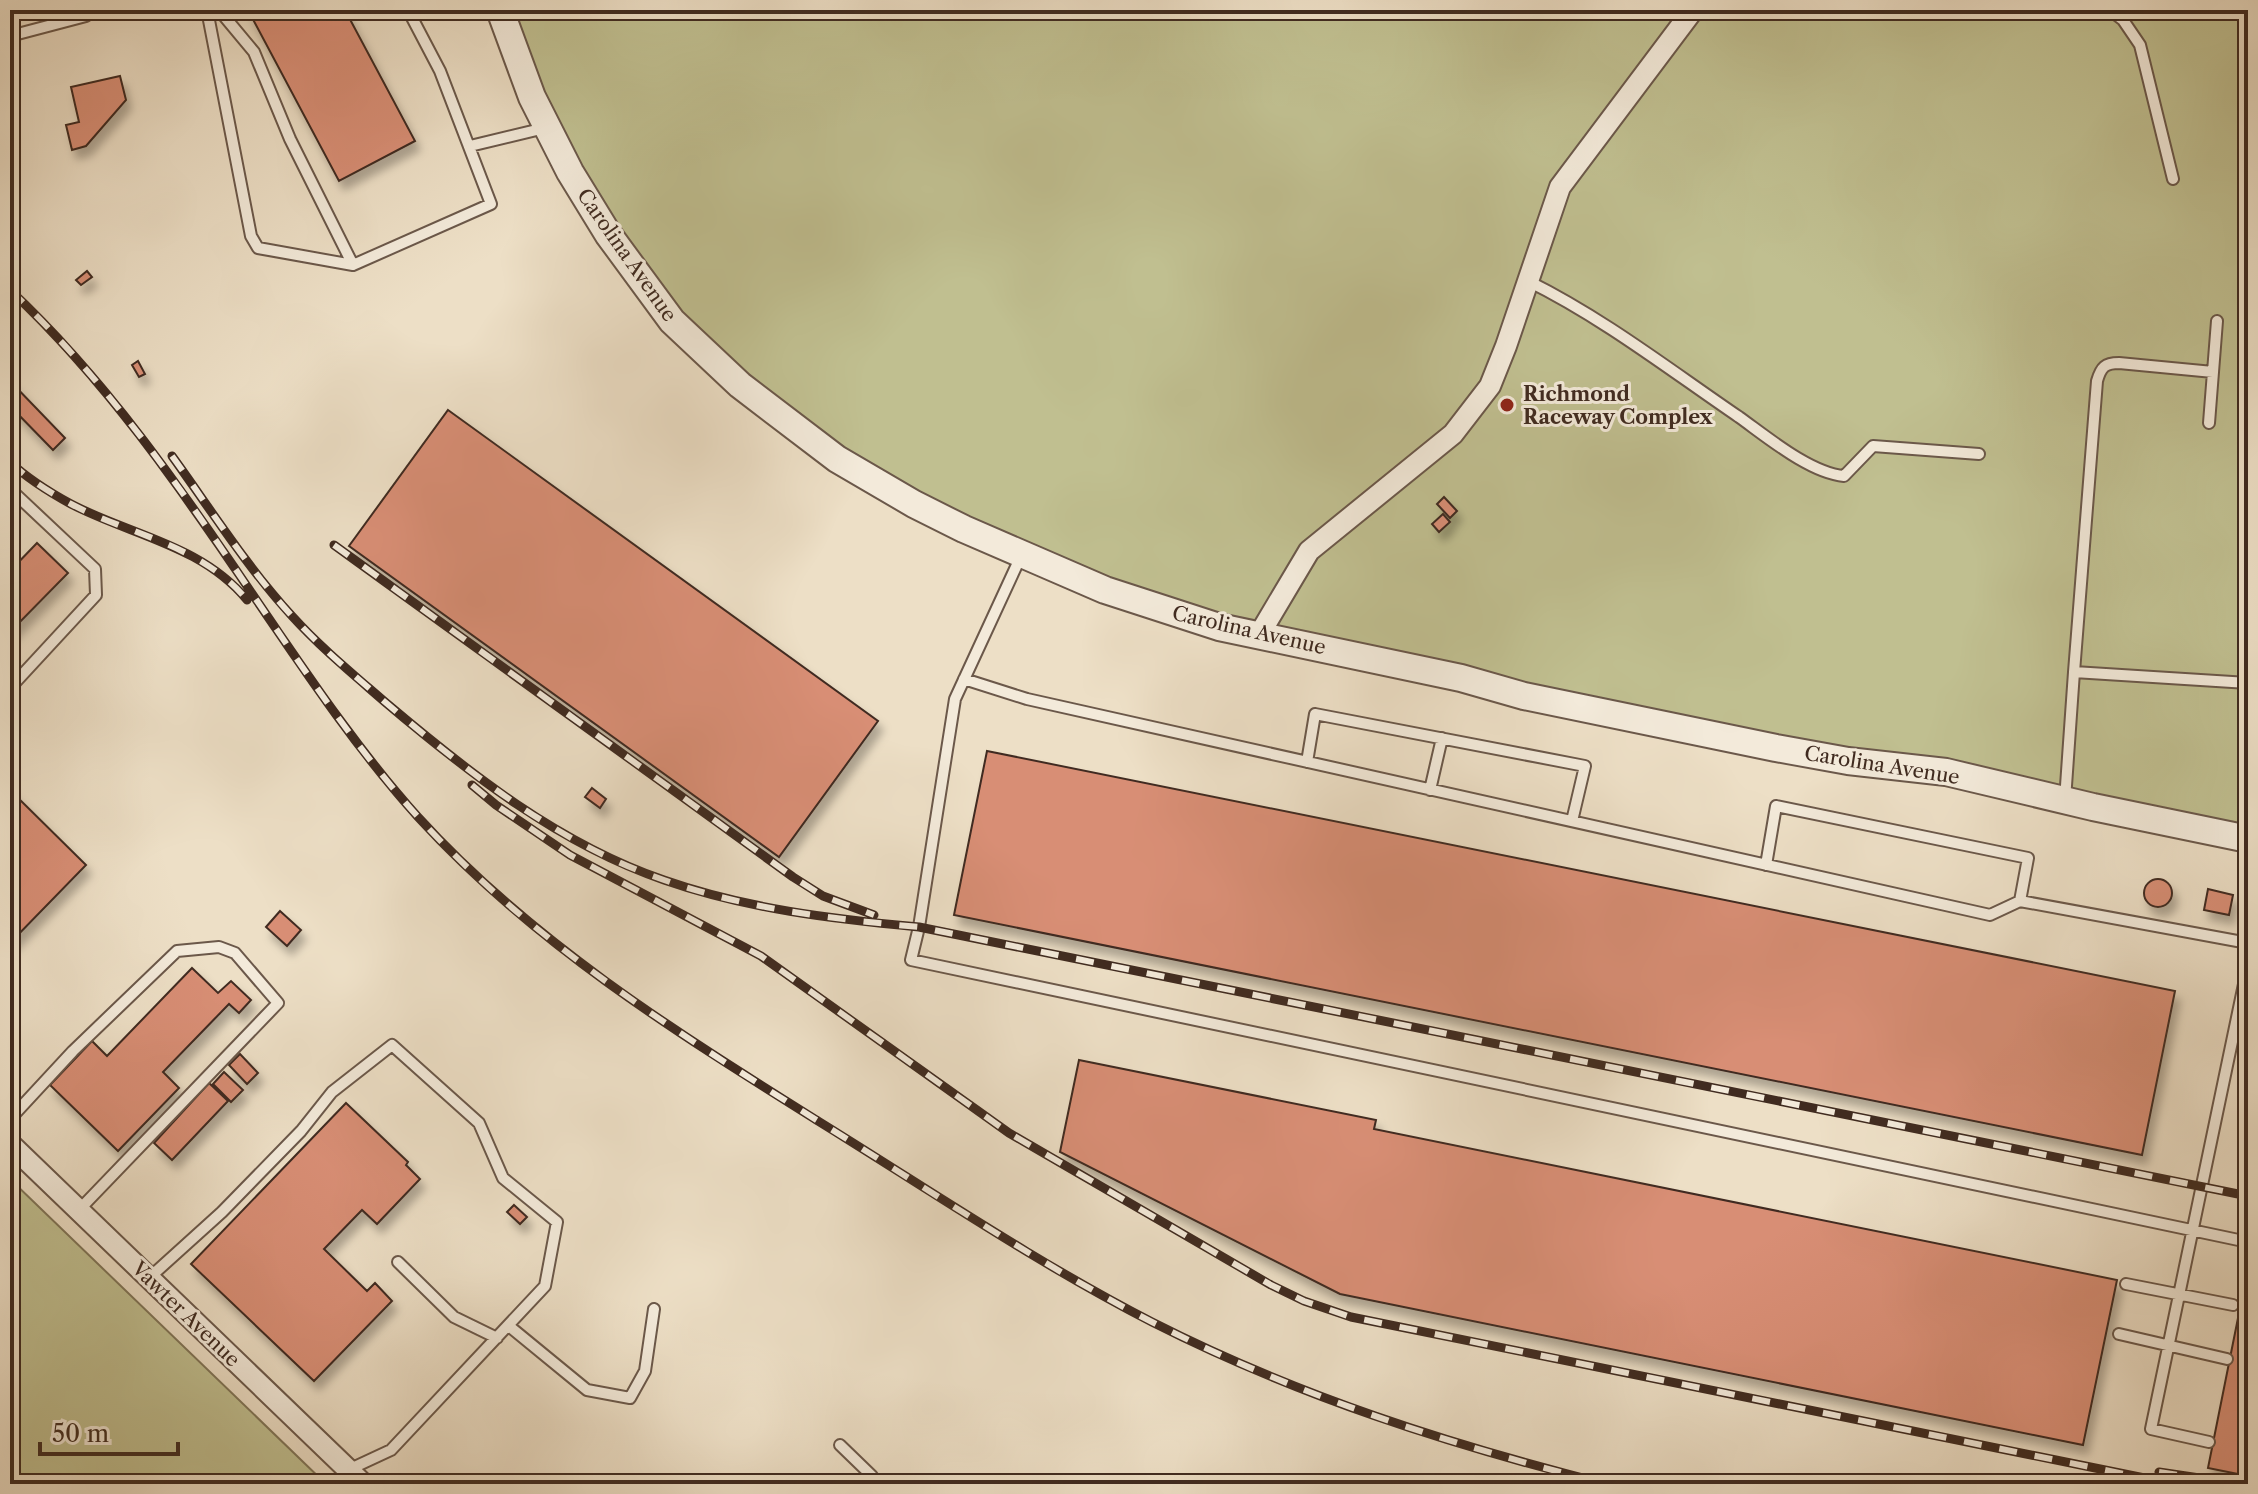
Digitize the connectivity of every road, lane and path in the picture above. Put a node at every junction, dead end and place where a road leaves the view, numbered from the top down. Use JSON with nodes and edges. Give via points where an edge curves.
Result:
{"nodes":[{"id":1,"x":92,"y":10,"type":"edge"},
{"id":2,"x":207,"y":10,"type":"edge"},
{"id":3,"x":219,"y":10,"type":"edge"},
{"id":4,"x":408,"y":10,"type":"edge"},
{"id":5,"x":500,"y":10,"type":"edge"},
{"id":6,"x":1693,"y":10,"type":"edge"},
{"id":7,"x":2110,"y":10,"type":"edge"},
{"id":8,"x":10,"y":36,"type":"edge"},
{"id":9,"x":546,"y":128,"type":"junction"},
{"id":10,"x":470,"y":146,"type":"junction"},
{"id":11,"x":2173,"y":179,"type":"dead end"},
{"id":12,"x":353,"y":265,"type":"junction"},
{"id":13,"x":1528,"y":281,"type":"junction"},
{"id":14,"x":2217,"y":321,"type":"dead end"},
{"id":15,"x":2213,"y":372,"type":"junction"},
{"id":16,"x":2209,"y":423,"type":"dead end"},
{"id":17,"x":1979,"y":454,"type":"dead end"},
{"id":18,"x":10,"y":489,"type":"edge"},
{"id":19,"x":1021,"y":556,"type":"junction"},
{"id":20,"x":1259,"y":635,"type":"junction"},
{"id":21,"x":2074,"y":672,"type":"junction"},
{"id":22,"x":964,"y":679,"type":"junction"},
{"id":23,"x":2248,"y":683,"type":"edge"},
{"id":24,"x":10,"y":688,"type":"edge"},
{"id":25,"x":1442,"y":738,"type":"junction"},
{"id":26,"x":1307,"y":762,"type":"junction"},
{"id":27,"x":1430,"y":790,"type":"junction"},
{"id":28,"x":2065,"y":801,"type":"junction"},
{"id":29,"x":1572,"y":821,"type":"junction"},
{"id":30,"x":2248,"y":839,"type":"edge"},
{"id":31,"x":1766,"y":865,"type":"junction"},
{"id":32,"x":2020,"y":901,"type":"junction"},
{"id":33,"x":2248,"y":943,"type":"edge"},
{"id":34,"x":2248,"y":965,"type":"edge"},
{"id":35,"x":10,"y":1119,"type":"edge"},
{"id":36,"x":10,"y":1144,"type":"edge"},
{"id":37,"x":79,"y":1210,"type":"junction"},
{"id":38,"x":2192,"y":1230,"type":"junction"},
{"id":39,"x":2248,"y":1242,"type":"edge"},
{"id":40,"x":398,"y":1262,"type":"dead end"},
{"id":41,"x":149,"y":1278,"type":"junction"},
{"id":42,"x":2126,"y":1284,"type":"dead end"},
{"id":43,"x":2178,"y":1295,"type":"junction"},
{"id":44,"x":2233,"y":1305,"type":"dead end"},
{"id":45,"x":654,"y":1309,"type":"dead end"},
{"id":46,"x":509,"y":1326,"type":"junction"},
{"id":47,"x":2119,"y":1334,"type":"dead end"},
{"id":48,"x":497,"y":1338,"type":"junction"},
{"id":49,"x":2169,"y":1346,"type":"junction"},
{"id":50,"x":2227,"y":1359,"type":"dead end"},
{"id":51,"x":2209,"y":1442,"type":"dead end"},
{"id":52,"x":840,"y":1445,"type":"dead end"},
{"id":53,"x":356,"y":1477,"type":"edge"},
{"id":54,"x":865,"y":1484,"type":"edge"}],
"edges":[{"from":1,"to":8,"type":"lane"},
{"from":2,"to":12,"type":"lane","via":[[251,236],[258,248]]},
{"from":3,"to":12,"type":"lane","via":[[254,52],[290,139]]},
{"from":4,"to":10,"type":"lane"},
{"from":5,"to":9,"type":"street","name":"Carolina Avenue"},
{"from":6,"to":13,"type":"street","via":[[1560,187]]},
{"from":7,"to":11,"type":"lane","via":[[2140,45]]},
{"from":9,"to":10,"type":"lane"},
{"from":9,"to":19,"type":"street","name":"Carolina Avenue","via":[[591,207],[657,303],[729,375],[837,459]]},
{"from":10,"to":12,"type":"lane","via":[[491,204]]},
{"from":13,"to":17,"type":"lane","via":[[1570,302],[1828,475],[1844,476],[1873,446]]},
{"from":13,"to":20,"type":"street","via":[[1490,386],[1453,434],[1309,551]]},
{"from":14,"to":15,"type":"lane"},
{"from":15,"to":16,"type":"lane"},
{"from":15,"to":21,"type":"lane","via":[[2119,363],[2100,369]]},
{"from":18,"to":24,"type":"lane","via":[[95,569],[96,595]]},
{"from":19,"to":20,"type":"street","name":"Carolina Avenue","via":[[1185,617]]},
{"from":19,"to":22,"type":"lane"},
{"from":20,"to":28,"type":"street","name":"Carolina Avenue","via":[[1746,742],[1946,772]]},
{"from":21,"to":23,"type":"lane"},
{"from":21,"to":28,"type":"lane"},
{"from":22,"to":26,"type":"lane","via":[[1027,699]]},
{"from":22,"to":38,"type":"lane","via":[[955,699],[911,960]]},
{"from":25,"to":26,"type":"lane","via":[[1315,714]]},
{"from":25,"to":27,"type":"lane"},
{"from":25,"to":29,"type":"lane","via":[[1585,766]]},
{"from":26,"to":27,"type":"lane"},
{"from":27,"to":29,"type":"lane"},
{"from":28,"to":30,"type":"street","name":"Carolina Avenue"},
{"from":29,"to":31,"type":"lane"},
{"from":31,"to":32,"type":"lane","via":[[1990,915]]},
{"from":31,"to":32,"type":"lane","via":[[1776,806],[2028,858]]},
{"from":32,"to":33,"type":"lane"},
{"from":34,"to":38,"type":"lane"},
{"from":35,"to":37,"type":"lane","via":[[177,951],[219,947],[235,953],[278,1003]]},
{"from":36,"to":37,"type":"street","name":"Vawter Avenue"},
{"from":37,"to":41,"type":"street","name":"Vawter Avenue"},
{"from":38,"to":39,"type":"lane"},
{"from":38,"to":43,"type":"lane"},
{"from":40,"to":48,"type":"lane","via":[[454,1317]]},
{"from":41,"to":46,"type":"lane","via":[[222,1212],[332,1092],[392,1045],[479,1123],[503,1178],[557,1222],[545,1286]]},
{"from":41,"to":53,"type":"street","name":"Vawter Avenue"},
{"from":42,"to":43,"type":"lane"},
{"from":43,"to":44,"type":"lane"},
{"from":43,"to":49,"type":"lane"},
{"from":45,"to":46,"type":"lane","via":[[645,1371],[630,1398],[587,1390]]},
{"from":46,"to":48,"type":"lane"},
{"from":47,"to":49,"type":"lane"},
{"from":48,"to":53,"type":"lane","via":[[391,1450]]},
{"from":49,"to":50,"type":"lane"},
{"from":49,"to":51,"type":"lane","via":[[2151,1429]]},
{"from":52,"to":54,"type":"lane","via":[[872,1476]]}]}
